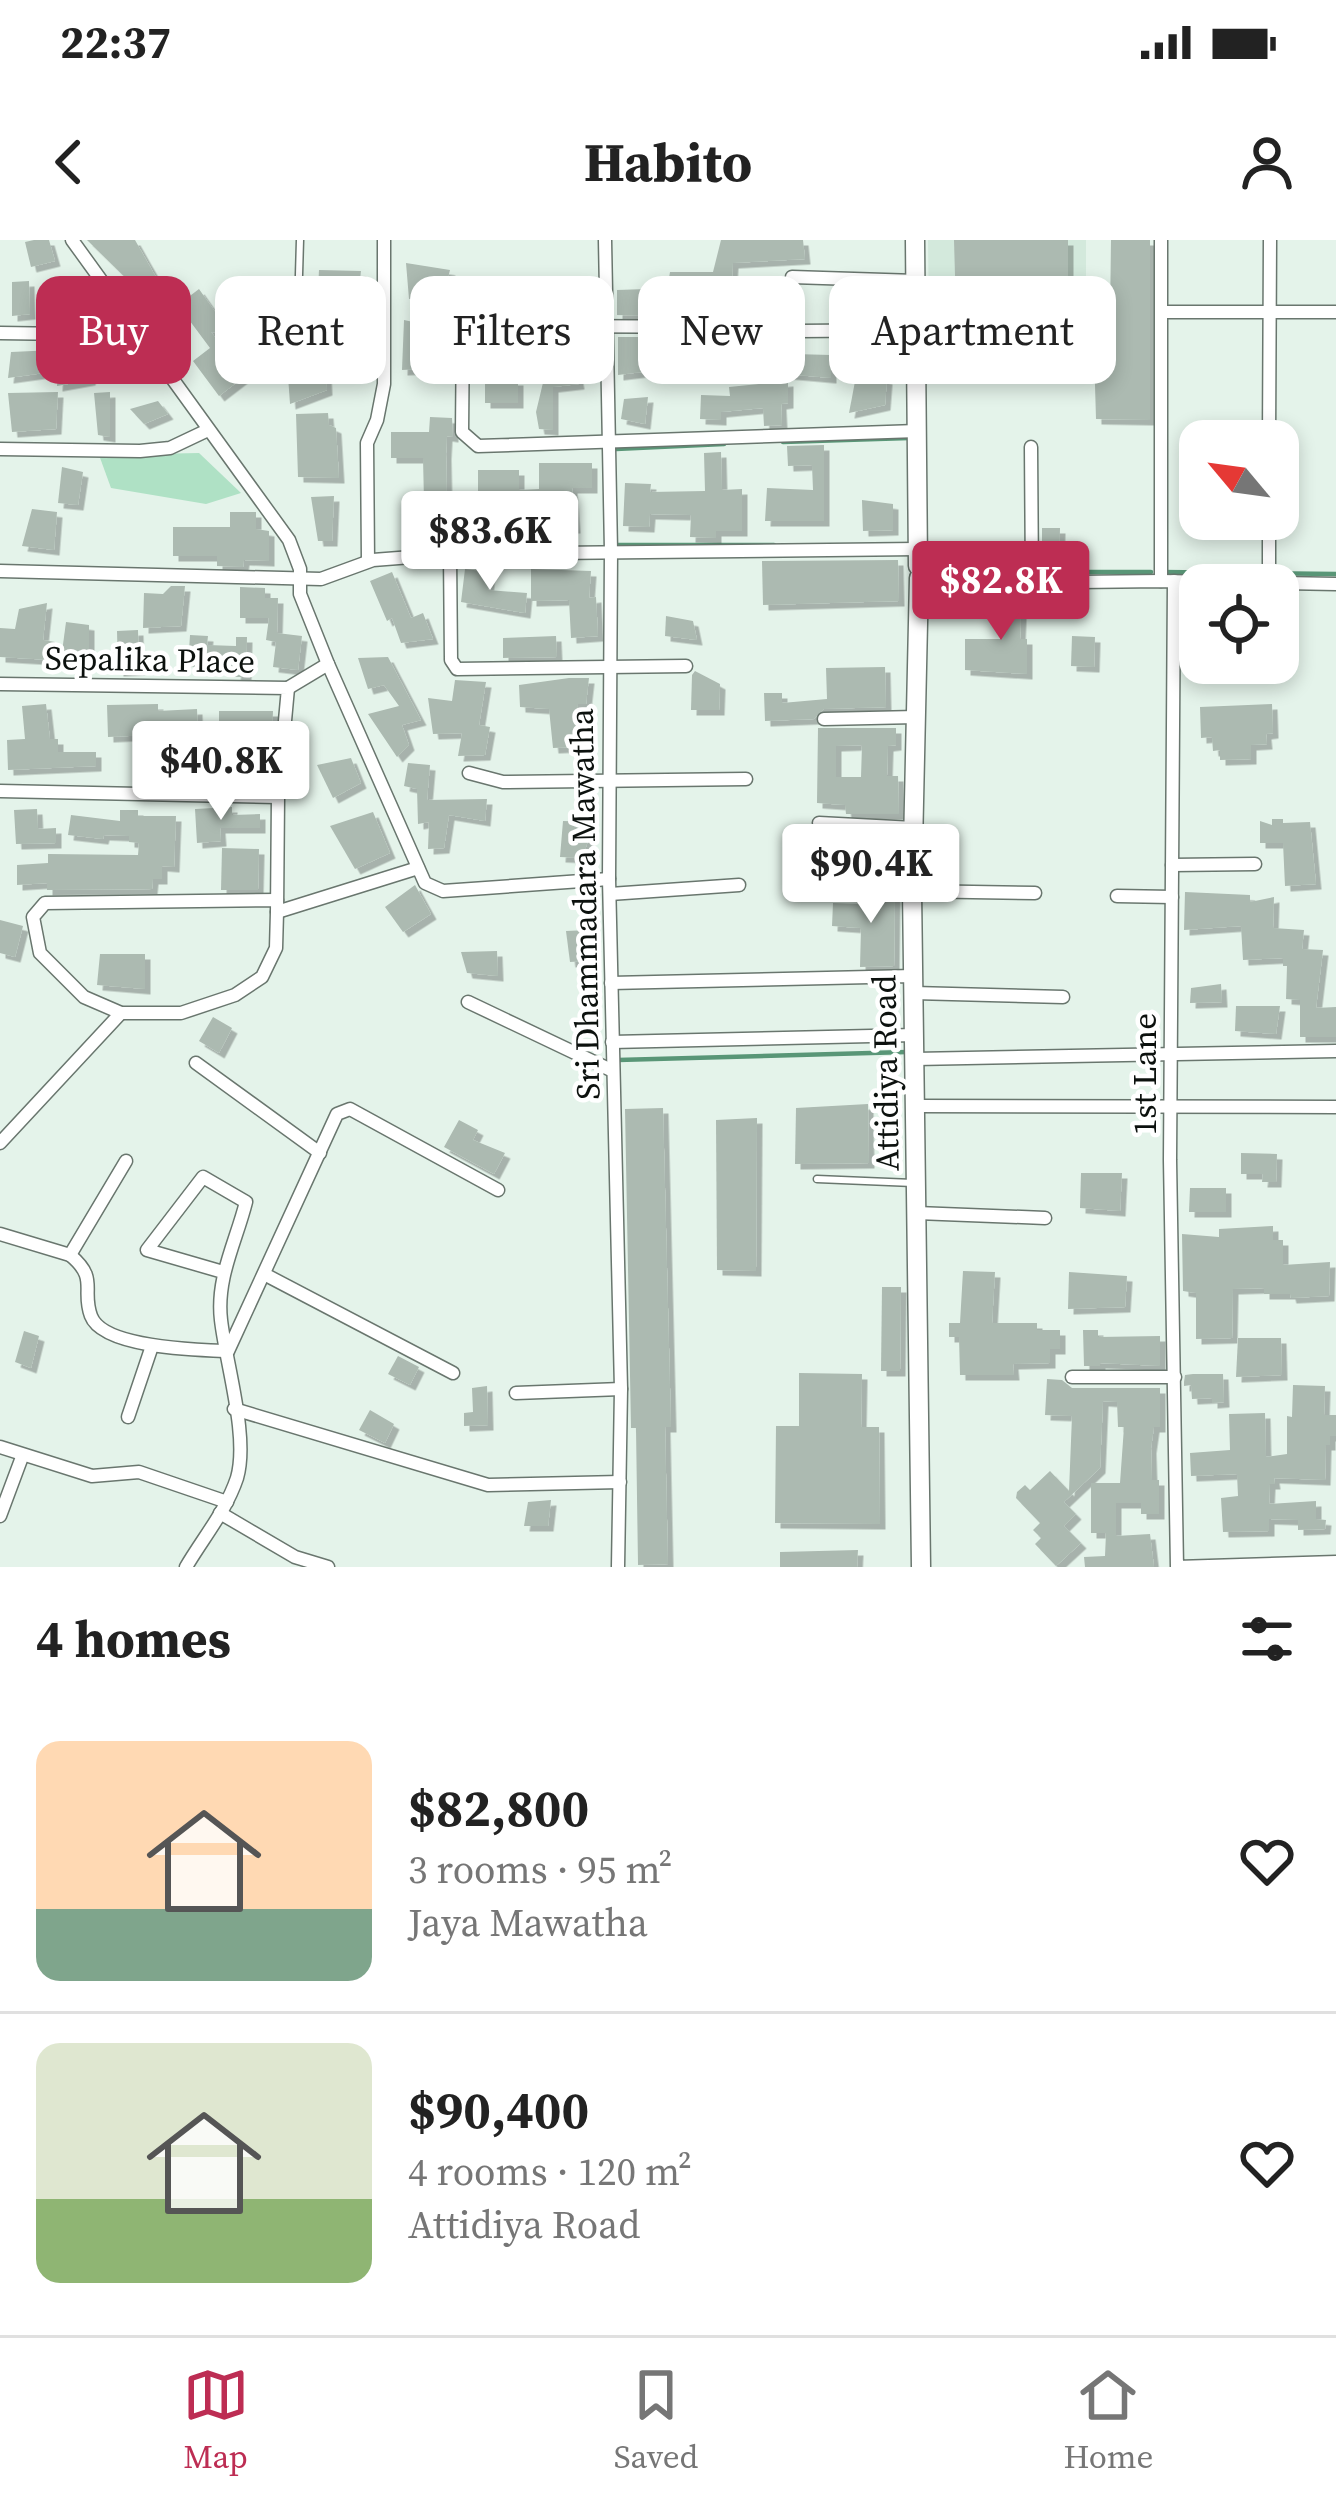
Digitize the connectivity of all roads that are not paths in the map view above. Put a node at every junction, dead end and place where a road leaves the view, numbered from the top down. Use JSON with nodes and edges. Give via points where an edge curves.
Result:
{"nodes":[{"id":1,"x":72,"y":240,"type":"edge"},
{"id":2,"x":300,"y":240,"type":"edge"},
{"id":3,"x":383,"y":240,"type":"edge"},
{"id":4,"x":605,"y":240,"type":"edge"},
{"id":5,"x":915,"y":240,"type":"edge"},
{"id":6,"x":1161,"y":240,"type":"edge"},
{"id":7,"x":1270,"y":240,"type":"edge"},
{"id":8,"x":97,"y":276,"type":"edge"},
{"id":9,"x":299,"y":276,"type":"edge"},
{"id":10,"x":605,"y":276,"type":"edge"},
{"id":11,"x":916,"y":276,"type":"edge"},
{"id":12,"x":1270,"y":310,"type":"junction"},
{"id":13,"x":1162,"y":312,"type":"junction"},
{"id":14,"x":1336,"y":312,"type":"edge"},
{"id":15,"x":0,"y":333,"type":"edge"},
{"id":16,"x":36,"y":334,"type":"edge"},
{"id":17,"x":175,"y":384,"type":"edge"},
{"id":18,"x":464,"y":384,"type":"edge"},
{"id":19,"x":607,"y":384,"type":"edge"},
{"id":20,"x":917,"y":384,"type":"edge"},
{"id":21,"x":1269,"y":420,"type":"edge"},
{"id":22,"x":208,"y":430,"type":"junction"},
{"id":23,"x":917,"y":431,"type":"junction"},
{"id":24,"x":609,"y":445,"type":"junction"},
{"id":25,"x":1031,"y":447,"type":"dead end"},
{"id":26,"x":0,"y":449,"type":"edge"},
{"id":27,"x":611,"y":551,"type":"junction"},
{"id":28,"x":450,"y":554,"type":"junction"},
{"id":29,"x":368,"y":561,"type":"junction"},
{"id":30,"x":918,"y":569,"type":"junction"},
{"id":31,"x":0,"y":571,"type":"edge"},
{"id":32,"x":299,"y":576,"type":"junction"},
{"id":33,"x":1168,"y":581,"type":"junction"},
{"id":34,"x":1179,"y":581,"type":"edge"},
{"id":35,"x":1032,"y":582,"type":"junction"},
{"id":36,"x":1299,"y":583,"type":"edge"},
{"id":37,"x":1336,"y":584,"type":"edge"},
{"id":38,"x":328,"y":664,"type":"junction"},
{"id":39,"x":686,"y":666,"type":"dead end"},
{"id":40,"x":609,"y":667,"type":"junction"},
{"id":41,"x":0,"y":685,"type":"edge"},
{"id":42,"x":288,"y":688,"type":"junction"},
{"id":43,"x":916,"y":717,"type":"junction"},
{"id":44,"x":824,"y":719,"type":"dead end"},
{"id":45,"x":469,"y":773,"type":"dead end"},
{"id":46,"x":746,"y":779,"type":"dead end"},
{"id":47,"x":609,"y":782,"type":"junction"},
{"id":48,"x":0,"y":791,"type":"edge"},
{"id":49,"x":278,"y":797,"type":"junction"},
{"id":50,"x":819,"y":823,"type":"dead end"},
{"id":51,"x":914,"y":828,"type":"junction"},
{"id":52,"x":1255,"y":864,"type":"dead end"},
{"id":53,"x":1172,"y":865,"type":"junction"},
{"id":54,"x":418,"y":868,"type":"junction"},
{"id":55,"x":739,"y":885,"type":"dead end"},
{"id":56,"x":610,"y":886,"type":"junction"},
{"id":57,"x":912,"y":891,"type":"junction"},
{"id":58,"x":1035,"y":893,"type":"dead end"},
{"id":59,"x":1117,"y":896,"type":"dead end"},
{"id":60,"x":1172,"y":897,"type":"junction"},
{"id":61,"x":277,"y":906,"type":"junction"},
{"id":62,"x":611,"y":983,"type":"junction"},
{"id":63,"x":914,"y":985,"type":"junction"},
{"id":64,"x":1063,"y":997,"type":"dead end"},
{"id":65,"x":468,"y":1002,"type":"dead end"},
{"id":66,"x":121,"y":1013,"type":"junction"},
{"id":67,"x":915,"y":1035,"type":"junction"},
{"id":68,"x":612,"y":1042,"type":"junction"},
{"id":69,"x":1336,"y":1051,"type":"edge"},
{"id":70,"x":1172,"y":1052,"type":"junction"},
{"id":71,"x":915,"y":1059,"type":"junction"},
{"id":72,"x":196,"y":1063,"type":"dead end"},
{"id":73,"x":613,"y":1071,"type":"junction"},
{"id":74,"x":916,"y":1106,"type":"junction"},
{"id":75,"x":1336,"y":1107,"type":"edge"},
{"id":76,"x":1172,"y":1108,"type":"junction"},
{"id":77,"x":0,"y":1143,"type":"edge"},
{"id":78,"x":320,"y":1153,"type":"junction"},
{"id":79,"x":126,"y":1161,"type":"dead end"},
{"id":80,"x":817,"y":1179,"type":"dead end"},
{"id":81,"x":916,"y":1183,"type":"junction"},
{"id":82,"x":498,"y":1190,"type":"dead end"},
{"id":83,"x":917,"y":1213,"type":"junction"},
{"id":84,"x":1045,"y":1218,"type":"dead end"},
{"id":85,"x":0,"y":1234,"type":"edge"},
{"id":86,"x":70,"y":1255,"type":"junction"},
{"id":87,"x":223,"y":1272,"type":"junction"},
{"id":88,"x":264,"y":1274,"type":"junction"},
{"id":89,"x":152,"y":1346,"type":"junction"},
{"id":90,"x":228,"y":1351,"type":"junction"},
{"id":91,"x":453,"y":1373,"type":"dead end"},
{"id":92,"x":1072,"y":1377,"type":"dead end"},
{"id":93,"x":1175,"y":1377,"type":"junction"},
{"id":94,"x":621,"y":1389,"type":"junction"},
{"id":95,"x":516,"y":1393,"type":"dead end"},
{"id":96,"x":234,"y":1408,"type":"junction"},
{"id":97,"x":128,"y":1417,"type":"dead end"},
{"id":98,"x":0,"y":1447,"type":"edge"},
{"id":99,"x":22,"y":1456,"type":"junction"},
{"id":100,"x":620,"y":1482,"type":"junction"},
{"id":101,"x":223,"y":1508,"type":"junction"},
{"id":102,"x":0,"y":1516,"type":"edge"},
{"id":103,"x":1336,"y":1562,"type":"edge"},
{"id":104,"x":186,"y":1567,"type":"edge"},
{"id":105,"x":328,"y":1567,"type":"edge"},
{"id":106,"x":618,"y":1567,"type":"edge"},
{"id":107,"x":921,"y":1567,"type":"edge"},
{"id":108,"x":1177,"y":1567,"type":"edge"}],
"edges":[{"from":1,"to":8,"type":"street"},
{"from":2,"to":9,"type":"lane"},
{"from":3,"to":29,"type":"street","via":[[384,384],[367,443]]},
{"from":4,"to":10,"type":"street","name":"Sri Dhammadara Mawatha"},
{"from":5,"to":11,"type":"main road","name":"Attidiya Road"},
{"from":6,"to":13,"type":"street","name":"1st Lane"},
{"from":7,"to":12,"type":"street"},
{"from":12,"to":13,"type":"street"},
{"from":12,"to":14,"type":"street"},
{"from":12,"to":21,"type":"street"},
{"from":13,"to":33,"type":"street","name":"1st Lane"},
{"from":15,"to":16,"type":"street"},
{"from":17,"to":22,"type":"street"},
{"from":18,"to":24,"type":"street","via":[[462,432],[478,446]]},
{"from":19,"to":24,"type":"street","name":"Sri Dhammadara Mawatha"},
{"from":20,"to":23,"type":"main road","name":"Attidiya Road"},
{"from":22,"to":26,"type":"street","via":[[140,451]]},
{"from":22,"to":32,"type":"street","via":[[289,540]]},
{"from":23,"to":24,"type":"street"},
{"from":23,"to":30,"type":"main road","name":"Attidiya Road"},
{"from":24,"to":27,"type":"street","name":"Sri Dhammadara Mawatha"},
{"from":25,"to":35,"type":"street"},
{"from":27,"to":28,"type":"street"},
{"from":27,"to":30,"type":"street"},
{"from":27,"to":40,"type":"street","name":"Sri Dhammadara Mawatha"},
{"from":28,"to":29,"type":"street"},
{"from":28,"to":40,"type":"street","via":[[454,667]]},
{"from":29,"to":32,"type":"street","via":[[330,578]]},
{"from":30,"to":35,"type":"street"},
{"from":30,"to":43,"type":"main road","name":"Attidiya Road"},
{"from":31,"to":32,"type":"street"},
{"from":32,"to":38,"type":"street"},
{"from":33,"to":34,"type":"street"},
{"from":33,"to":35,"type":"street"},
{"from":33,"to":53,"type":"street","name":"1st Lane"},
{"from":36,"to":37,"type":"street"},
{"from":38,"to":42,"type":"street"},
{"from":38,"to":54,"type":"street"},
{"from":39,"to":40,"type":"street"},
{"from":40,"to":47,"type":"street","name":"Sri Dhammadara Mawatha"},
{"from":41,"to":42,"type":"street","name":"Sepalika Place"},
{"from":42,"to":49,"type":"street","name":"Sepalika Place"},
{"from":43,"to":44,"type":"street"},
{"from":43,"to":51,"type":"main road","name":"Attidiya Road"},
{"from":45,"to":47,"type":"street","via":[[503,782]]},
{"from":46,"to":47,"type":"street"},
{"from":47,"to":56,"type":"street","name":"Sri Dhammadara Mawatha"},
{"from":48,"to":49,"type":"street"},
{"from":49,"to":61,"type":"street","name":"Sepalika Place"},
{"from":50,"to":51,"type":"street"},
{"from":51,"to":57,"type":"main road","name":"Attidiya Road"},
{"from":52,"to":53,"type":"street"},
{"from":53,"to":60,"type":"street","name":"1st Lane"},
{"from":54,"to":56,"type":"street","via":[[425,883],[443,891]]},
{"from":54,"to":61,"type":"street"},
{"from":55,"to":56,"type":"street"},
{"from":56,"to":62,"type":"street","name":"Sri Dhammadara Mawatha"},
{"from":57,"to":58,"type":"street"},
{"from":57,"to":63,"type":"main road","name":"Attidiya Road"},
{"from":59,"to":60,"type":"street"},
{"from":60,"to":70,"type":"street","name":"1st Lane"},
{"from":61,"to":66,"type":"street","name":"Sepalika Place","via":[[276,948],[262,977],[181,1013]]},
{"from":61,"to":66,"type":"street","via":[[45,903],[34,917],[40,953],[84,997]]},
{"from":62,"to":63,"type":"street"},
{"from":62,"to":68,"type":"street","name":"Sri Dhammadara Mawatha"},
{"from":63,"to":64,"type":"street"},
{"from":63,"to":67,"type":"main road","name":"Attidiya Road"},
{"from":65,"to":73,"type":"street"},
{"from":66,"to":77,"type":"street"},
{"from":67,"to":68,"type":"street"},
{"from":67,"to":71,"type":"main road","name":"Attidiya Road"},
{"from":68,"to":73,"type":"street","name":"Sri Dhammadara Mawatha"},
{"from":69,"to":70,"type":"street"},
{"from":70,"to":71,"type":"street"},
{"from":70,"to":76,"type":"street","name":"1st Lane"},
{"from":71,"to":74,"type":"main road","name":"Attidiya Road"},
{"from":72,"to":78,"type":"street"},
{"from":73,"to":94,"type":"street","name":"Sri Dhammadara Mawatha"},
{"from":74,"to":76,"type":"street"},
{"from":74,"to":81,"type":"main road","name":"Attidiya Road"},
{"from":75,"to":76,"type":"street"},
{"from":76,"to":93,"type":"street","name":"1st Lane"},
{"from":78,"to":82,"type":"street","via":[[337,1114],[350,1109]]},
{"from":78,"to":88,"type":"street"},
{"from":79,"to":86,"type":"street"},
{"from":80,"to":81,"type":"lane"},
{"from":81,"to":83,"type":"main road","name":"Attidiya Road"},
{"from":83,"to":84,"type":"street"},
{"from":83,"to":107,"type":"main road","name":"Attidiya Road"},
{"from":85,"to":86,"type":"street"},
{"from":86,"to":89,"type":"street","via":[[86,1272],[93,1322]]},
{"from":87,"to":87,"type":"street","via":[[246,1202],[203,1177],[147,1250]]},
{"from":87,"to":90,"type":"street"},
{"from":88,"to":90,"type":"street"},
{"from":88,"to":91,"type":"street"},
{"from":89,"to":90,"type":"street"},
{"from":89,"to":97,"type":"street"},
{"from":90,"to":96,"type":"street"},
{"from":92,"to":93,"type":"street"},
{"from":93,"to":108,"type":"street","name":"1st Lane"},
{"from":94,"to":95,"type":"street"},
{"from":94,"to":100,"type":"street","name":"Sri Dhammadara Mawatha"},
{"from":96,"to":100,"type":"street","via":[[488,1485]]},
{"from":96,"to":101,"type":"street","via":[[238,1474]]},
{"from":98,"to":99,"type":"street"},
{"from":99,"to":101,"type":"street","via":[[92,1475],[140,1472]]},
{"from":99,"to":102,"type":"street"},
{"from":100,"to":106,"type":"street","name":"Sri Dhammadara Mawatha"},
{"from":101,"to":104,"type":"street"},
{"from":101,"to":105,"type":"street","via":[[295,1557]]},
{"from":103,"to":108,"type":"street"}]}
